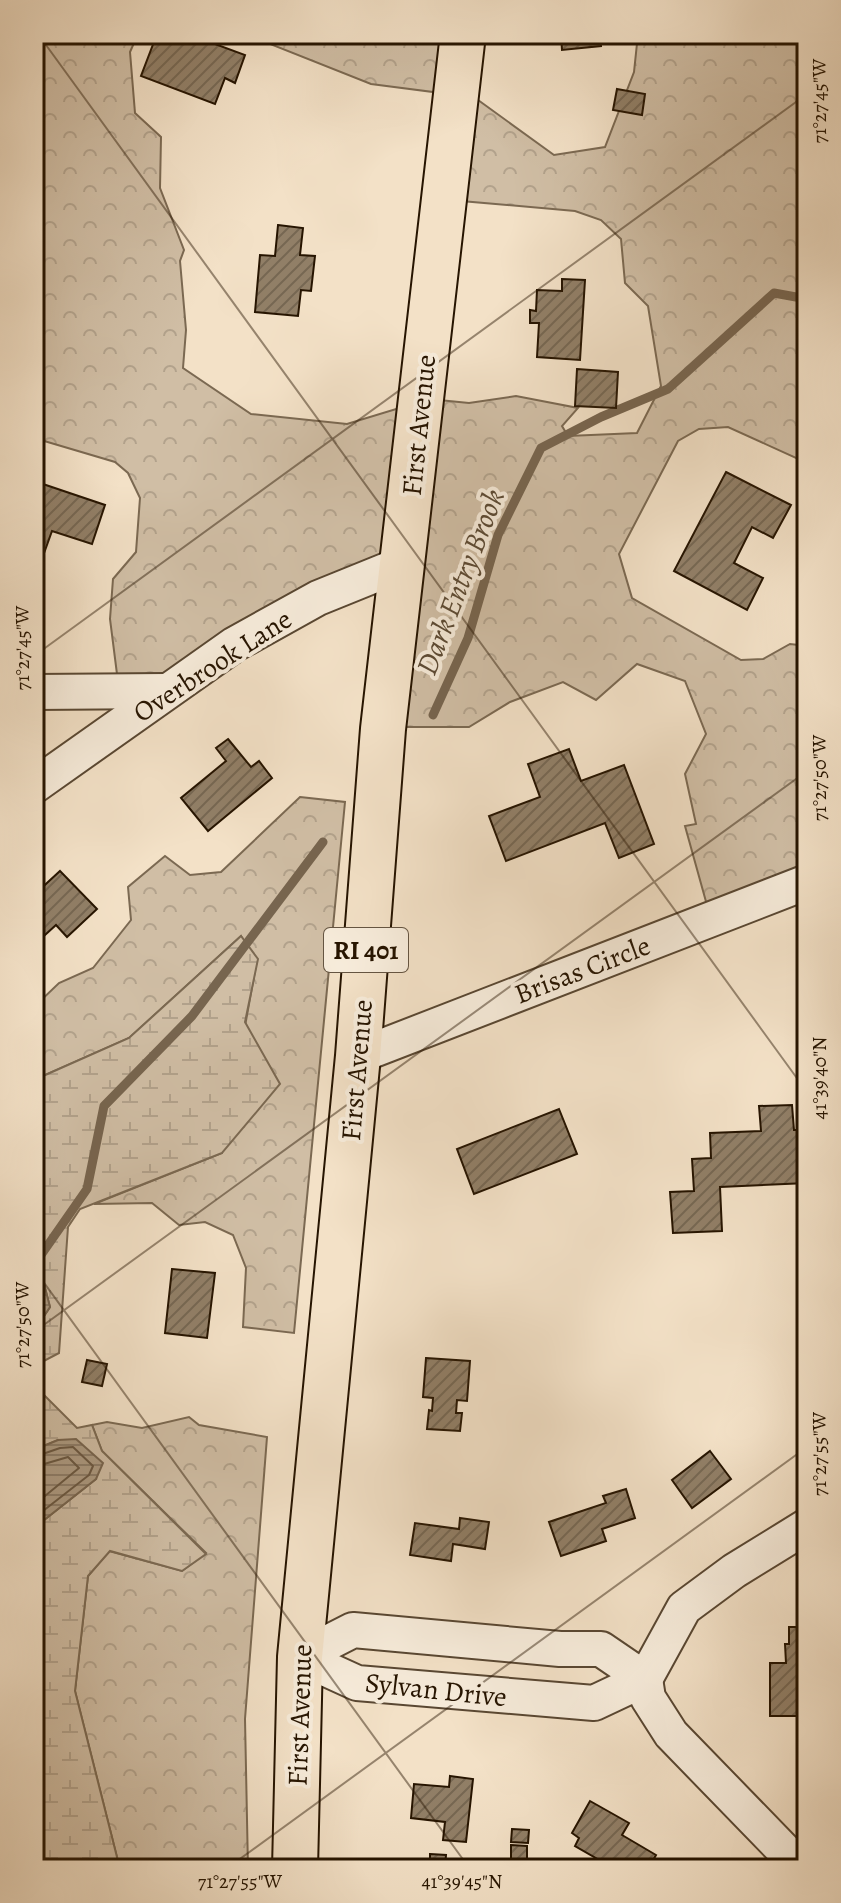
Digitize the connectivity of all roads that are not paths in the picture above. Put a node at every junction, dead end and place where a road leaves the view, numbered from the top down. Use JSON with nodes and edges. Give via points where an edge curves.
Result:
{"nodes":[{"id":1,"x":463,"y":34,"type":"edge"},
{"id":2,"x":402,"y":564,"type":"junction"},
{"id":3,"x":166,"y":691,"type":"junction"},
{"id":4,"x":34,"y":692,"type":"edge"},
{"id":5,"x":34,"y":786,"type":"edge"},
{"id":6,"x":807,"y":882,"type":"edge"},
{"id":7,"x":358,"y":1056,"type":"junction"},
{"id":8,"x":807,"y":1526,"type":"edge"},
{"id":9,"x":300,"y":1657,"type":"junction"},
{"id":10,"x":645,"y":1679,"type":"junction"},
{"id":11,"x":295,"y":1869,"type":"edge"},
{"id":12,"x":802,"y":1869,"type":"edge"}],
"edges":[{"from":1,"to":2,"type":"main road","name":"First Avenue","number":"RI 401"},
{"from":2,"to":3,"type":"street","name":"Overbrook Lane","via":[[318,598],[235,644]]},
{"from":2,"to":7,"type":"main road","name":"First Avenue","number":"RI 401","via":[[383,729]]},
{"from":3,"to":4,"type":"street"},
{"from":3,"to":5,"type":"street","name":"Overbrook Lane"},
{"from":6,"to":7,"type":"street","name":"Brisas Circle"},
{"from":7,"to":9,"type":"main road","name":"First Avenue","number":"RI 401"},
{"from":8,"to":10,"type":"street","via":[[684,1608]]},
{"from":9,"to":10,"type":"street","name":"Sylvan Drive","via":[[357,1683],[570,1702],[594,1703]]},
{"from":9,"to":10,"type":"street","name":"Sylvan Drive","via":[[353,1630],[601,1649]]},
{"from":9,"to":11,"type":"main road","name":"First Avenue","number":"RI 401"},
{"from":10,"to":12,"type":"street","via":[[648,1698],[671,1734]]}]}
